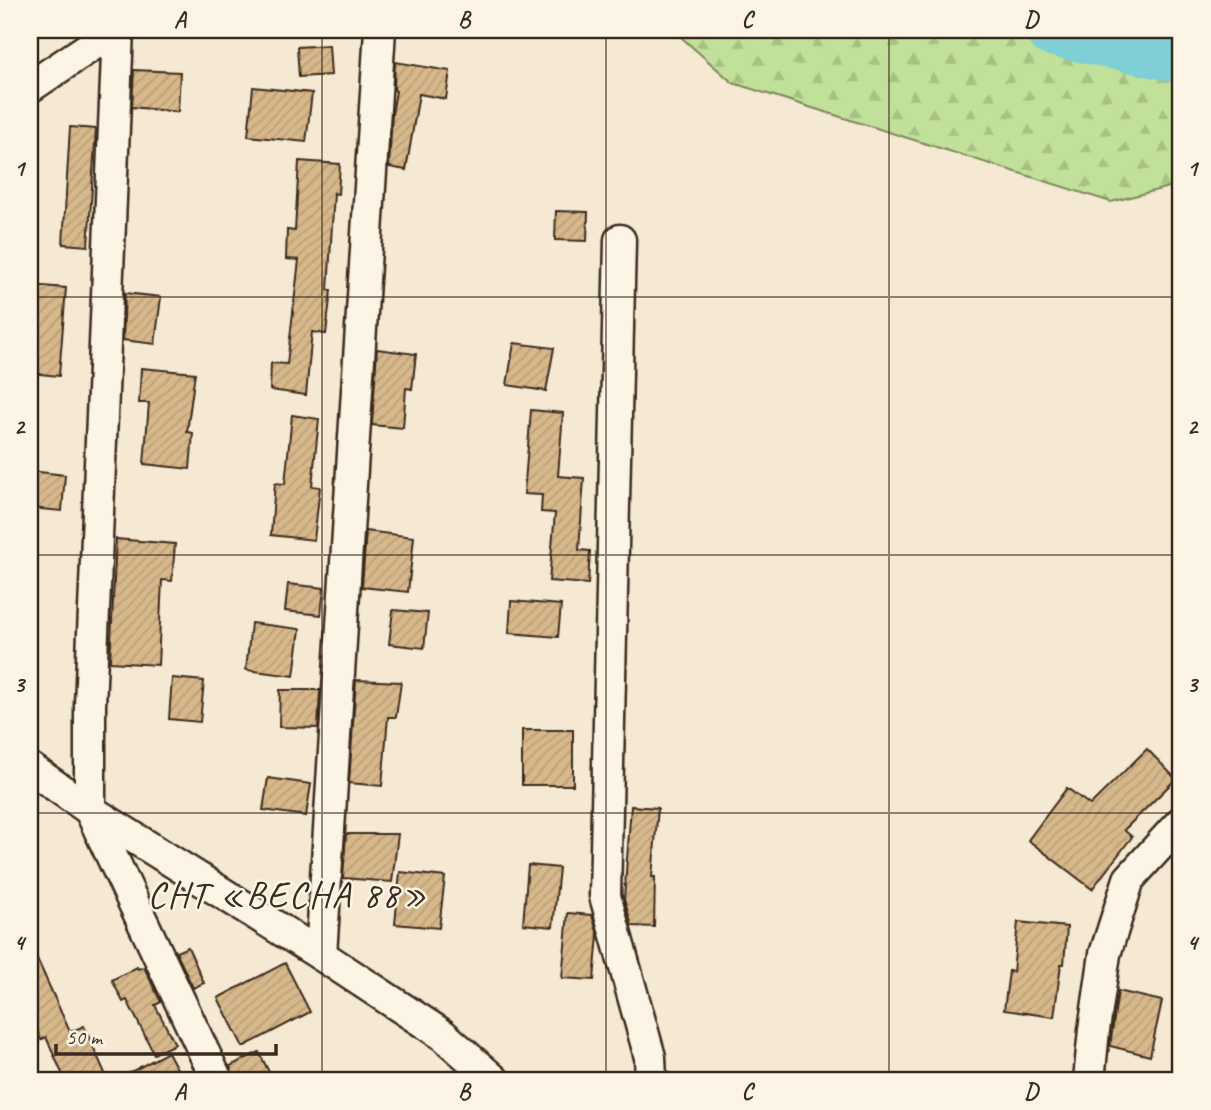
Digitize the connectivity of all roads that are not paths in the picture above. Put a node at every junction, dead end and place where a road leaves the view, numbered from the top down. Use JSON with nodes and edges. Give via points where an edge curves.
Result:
{"nodes":[{"id":1,"x":116,"y":30,"type":"edge"},
{"id":2,"x":380,"y":30,"type":"edge"},
{"id":3,"x":30,"y":87,"type":"edge"},
{"id":4,"x":620,"y":240,"type":"dead end"},
{"id":5,"x":30,"y":768,"type":"edge"},
{"id":6,"x":90,"y":810,"type":"junction"},
{"id":7,"x":1181,"y":822,"type":"edge"},
{"id":8,"x":321,"y":955,"type":"junction"},
{"id":9,"x":217,"y":1080,"type":"edge"},
{"id":10,"x":494,"y":1080,"type":"edge"},
{"id":11,"x":651,"y":1080,"type":"edge"},
{"id":12,"x":1089,"y":1080,"type":"edge"}],
"edges":[{"from":1,"to":3,"type":"street"},
{"from":1,"to":6,"type":"street"},
{"from":2,"to":8,"type":"street"},
{"from":4,"to":11,"type":"street","via":[[605,896],[650,1057]]},
{"from":5,"to":6,"type":"street"},
{"from":6,"to":8,"type":"street"},
{"from":6,"to":9,"type":"street"},
{"from":7,"to":12,"type":"street","via":[[1129,879],[1105,954]]},
{"from":8,"to":10,"type":"street","via":[[443,1035]]}]}
